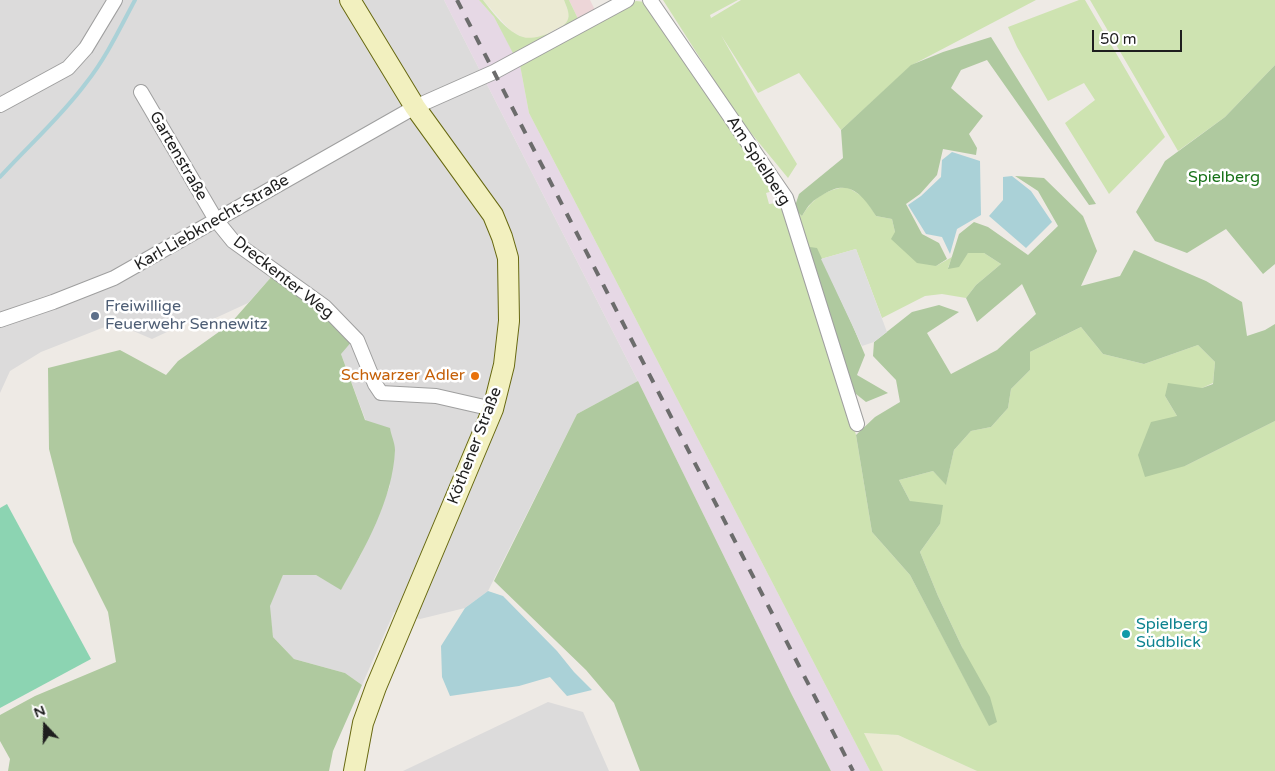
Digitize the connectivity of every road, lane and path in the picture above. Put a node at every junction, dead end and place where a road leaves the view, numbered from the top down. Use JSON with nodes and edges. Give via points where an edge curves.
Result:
{"nodes":[{"id":1,"x":115,"y":0,"type":"edge"},
{"id":2,"x":350,"y":0,"type":"edge"},
{"id":3,"x":628,"y":0,"type":"edge"},
{"id":4,"x":650,"y":0,"type":"edge"},
{"id":5,"x":141,"y":92,"type":"dead end"},
{"id":6,"x":0,"y":105,"type":"edge"},
{"id":7,"x":415,"y":107,"type":"junction"},
{"id":8,"x":216,"y":220,"type":"junction"},
{"id":9,"x":0,"y":320,"type":"edge"},
{"id":10,"x":493,"y":409,"type":"junction"},
{"id":11,"x":858,"y":424,"type":"dead end"},
{"id":12,"x":354,"y":771,"type":"edge"}],
"edges":[{"from":1,"to":6,"type":"street","via":[[86,48],[68,68]]},
{"from":2,"to":7,"type":"main road","name":"Köthener Straße"},
{"from":3,"to":7,"type":"street","via":[[494,72]]},
{"from":4,"to":11,"type":"street","name":"Am Spielberg","via":[[786,198]]},
{"from":5,"to":8,"type":"street","name":"Gartenstraße"},
{"from":7,"to":8,"type":"street","name":"Karl-Liebknecht-Straße"},
{"from":7,"to":10,"type":"main road","name":"Köthener Straße","via":[[493,215],[508,258],[507,345]]},
{"from":8,"to":9,"type":"street","name":"Karl-Liebknecht-Straße","via":[[114,278]]},
{"from":8,"to":10,"type":"street","name":"Dreckenter Weg","via":[[232,241],[325,307],[357,340],[381,393],[436,396]]},
{"from":10,"to":12,"type":"main road","name":"Köthener Straße","via":[[376,687],[363,723]]}]}
